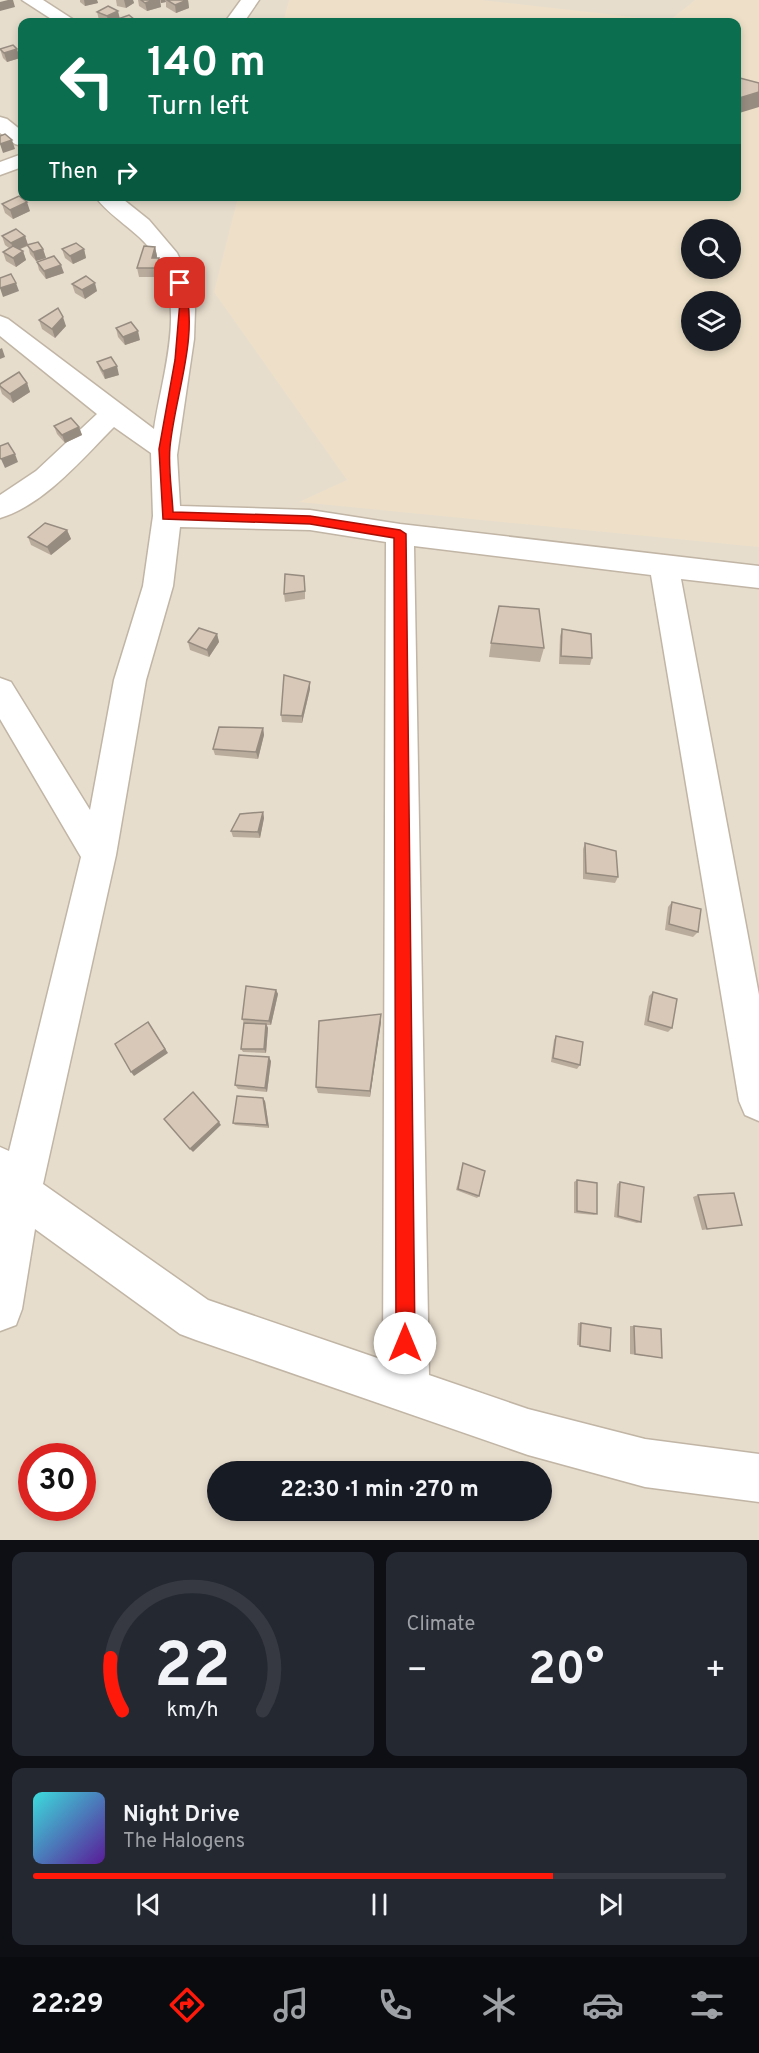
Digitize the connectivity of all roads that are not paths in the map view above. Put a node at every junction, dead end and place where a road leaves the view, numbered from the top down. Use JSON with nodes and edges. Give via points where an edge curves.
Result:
{"nodes":[{"id":1,"x":32,"y":0,"type":"edge"},
{"id":2,"x":250,"y":0,"type":"edge"},
{"id":3,"x":61,"y":18,"type":"edge"},
{"id":4,"x":238,"y":18,"type":"edge"},
{"id":5,"x":0,"y":123,"type":"edge"},
{"id":6,"x":18,"y":137,"type":"edge"},
{"id":7,"x":18,"y":162,"type":"edge"},
{"id":8,"x":0,"y":170,"type":"edge"},
{"id":9,"x":112,"y":201,"type":"edge"},
{"id":10,"x":0,"y":324,"type":"edge"},
{"id":11,"x":113,"y":413,"type":"junction"},
{"id":12,"x":164,"y":449,"type":"junction"},
{"id":13,"x":0,"y":508,"type":"edge"},
{"id":14,"x":167,"y":516,"type":"junction"},
{"id":15,"x":400,"y":534,"type":"junction"},
{"id":16,"x":664,"y":566,"type":"junction"},
{"id":17,"x":759,"y":577,"type":"edge"},
{"id":18,"x":0,"y":691,"type":"edge"},
{"id":19,"x":99,"y":855,"type":"junction"},
{"id":20,"x":759,"y":1101,"type":"edge"},
{"id":21,"x":10,"y":1180,"type":"edge"},
{"id":22,"x":6,"y":1242,"type":"edge"},
{"id":23,"x":0,"y":1309,"type":"edge"},
{"id":24,"x":406,"y":1390,"type":"junction"},
{"id":25,"x":759,"y":1478,"type":"edge"}],
"edges":[{"from":1,"to":3,"type":"street"},
{"from":2,"to":4,"type":"street"},
{"from":5,"to":6,"type":"street"},
{"from":7,"to":8,"type":"street"},
{"from":9,"to":12,"type":"street","via":[[133,215],[174,265],[185,301],[180,360]]},
{"from":10,"to":11,"type":"street"},
{"from":11,"to":12,"type":"street"},
{"from":11,"to":13,"type":"street","via":[[46,478]]},
{"from":12,"to":14,"type":"street"},
{"from":14,"to":15,"type":"street","via":[[310,520]]},
{"from":14,"to":19,"type":"street","via":[[158,586],[130,680]]},
{"from":15,"to":16,"type":"street"},
{"from":15,"to":24,"type":"street"},
{"from":16,"to":17,"type":"street"},
{"from":16,"to":20,"type":"street"},
{"from":18,"to":19,"type":"street"},
{"from":19,"to":21,"type":"street"},
{"from":21,"to":22,"type":"street"},
{"from":21,"to":24,"type":"street","via":[[196,1318]]},
{"from":22,"to":23,"type":"street"},
{"from":24,"to":25,"type":"street","via":[[528,1432],[645,1463]]}]}
